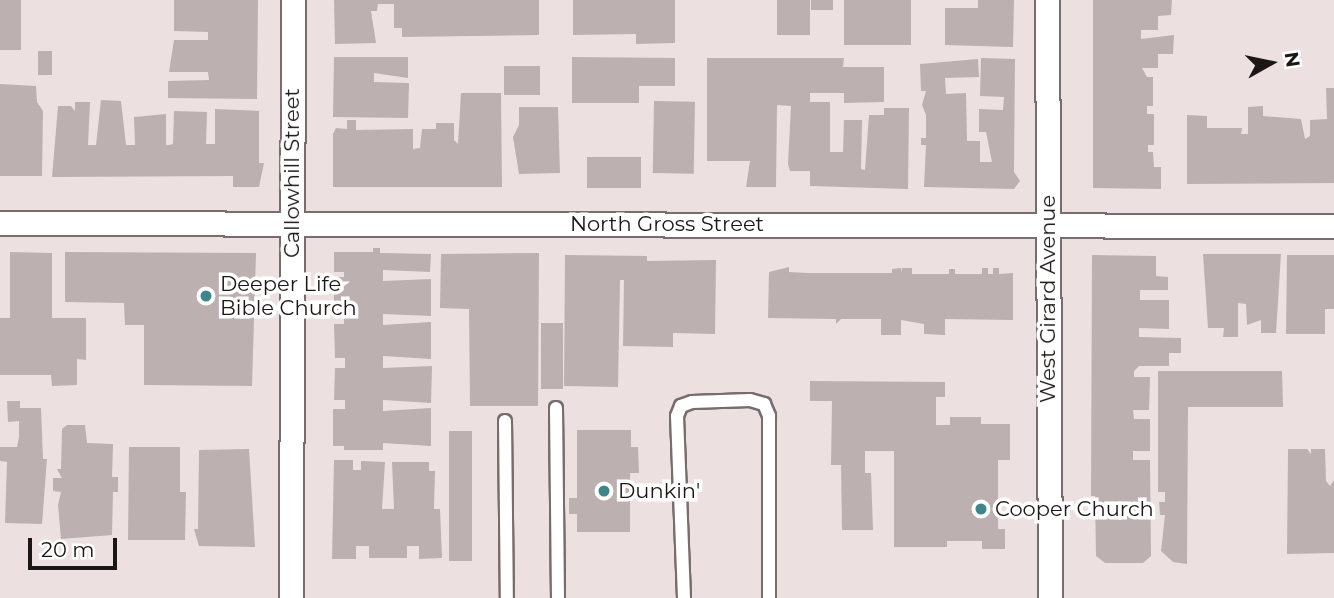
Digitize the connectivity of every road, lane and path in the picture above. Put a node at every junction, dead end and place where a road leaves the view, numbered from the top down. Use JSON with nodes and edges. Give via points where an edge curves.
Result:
{"nodes":[{"id":1,"x":293,"y":0,"type":"edge"},
{"id":2,"x":1047,"y":0,"type":"edge"},
{"id":3,"x":0,"y":223,"type":"edge"},
{"id":4,"x":292,"y":223,"type":"junction"},
{"id":5,"x":1047,"y":225,"type":"junction"},
{"id":6,"x":1334,"y":226,"type":"edge"},
{"id":7,"x":556,"y":408,"type":"dead end"},
{"id":8,"x":505,"y":421,"type":"dead end"},
{"id":9,"x":291,"y":598,"type":"edge"},
{"id":10,"x":507,"y":598,"type":"edge"},
{"id":11,"x":558,"y":598,"type":"edge"},
{"id":12,"x":684,"y":598,"type":"edge"},
{"id":13,"x":769,"y":598,"type":"edge"},
{"id":14,"x":1050,"y":598,"type":"edge"}],
"edges":[{"from":1,"to":4,"type":"street","name":"Callowhill Street"},
{"from":2,"to":5,"type":"street","name":"West Girard Avenue"},
{"from":3,"to":4,"type":"street","name":"North Gross Street"},
{"from":4,"to":5,"type":"street","name":"North Gross Street"},
{"from":4,"to":9,"type":"street","name":"Callowhill Street"},
{"from":5,"to":6,"type":"street","name":"North Gross Street"},
{"from":5,"to":14,"type":"street","name":"West Girard Avenue"},
{"from":7,"to":11,"type":"lane"},
{"from":8,"to":10,"type":"lane"},
{"from":12,"to":13,"type":"lane","via":[[677,416],[681,406],[692,402],[750,400],[764,404],[769,416]]}]}
